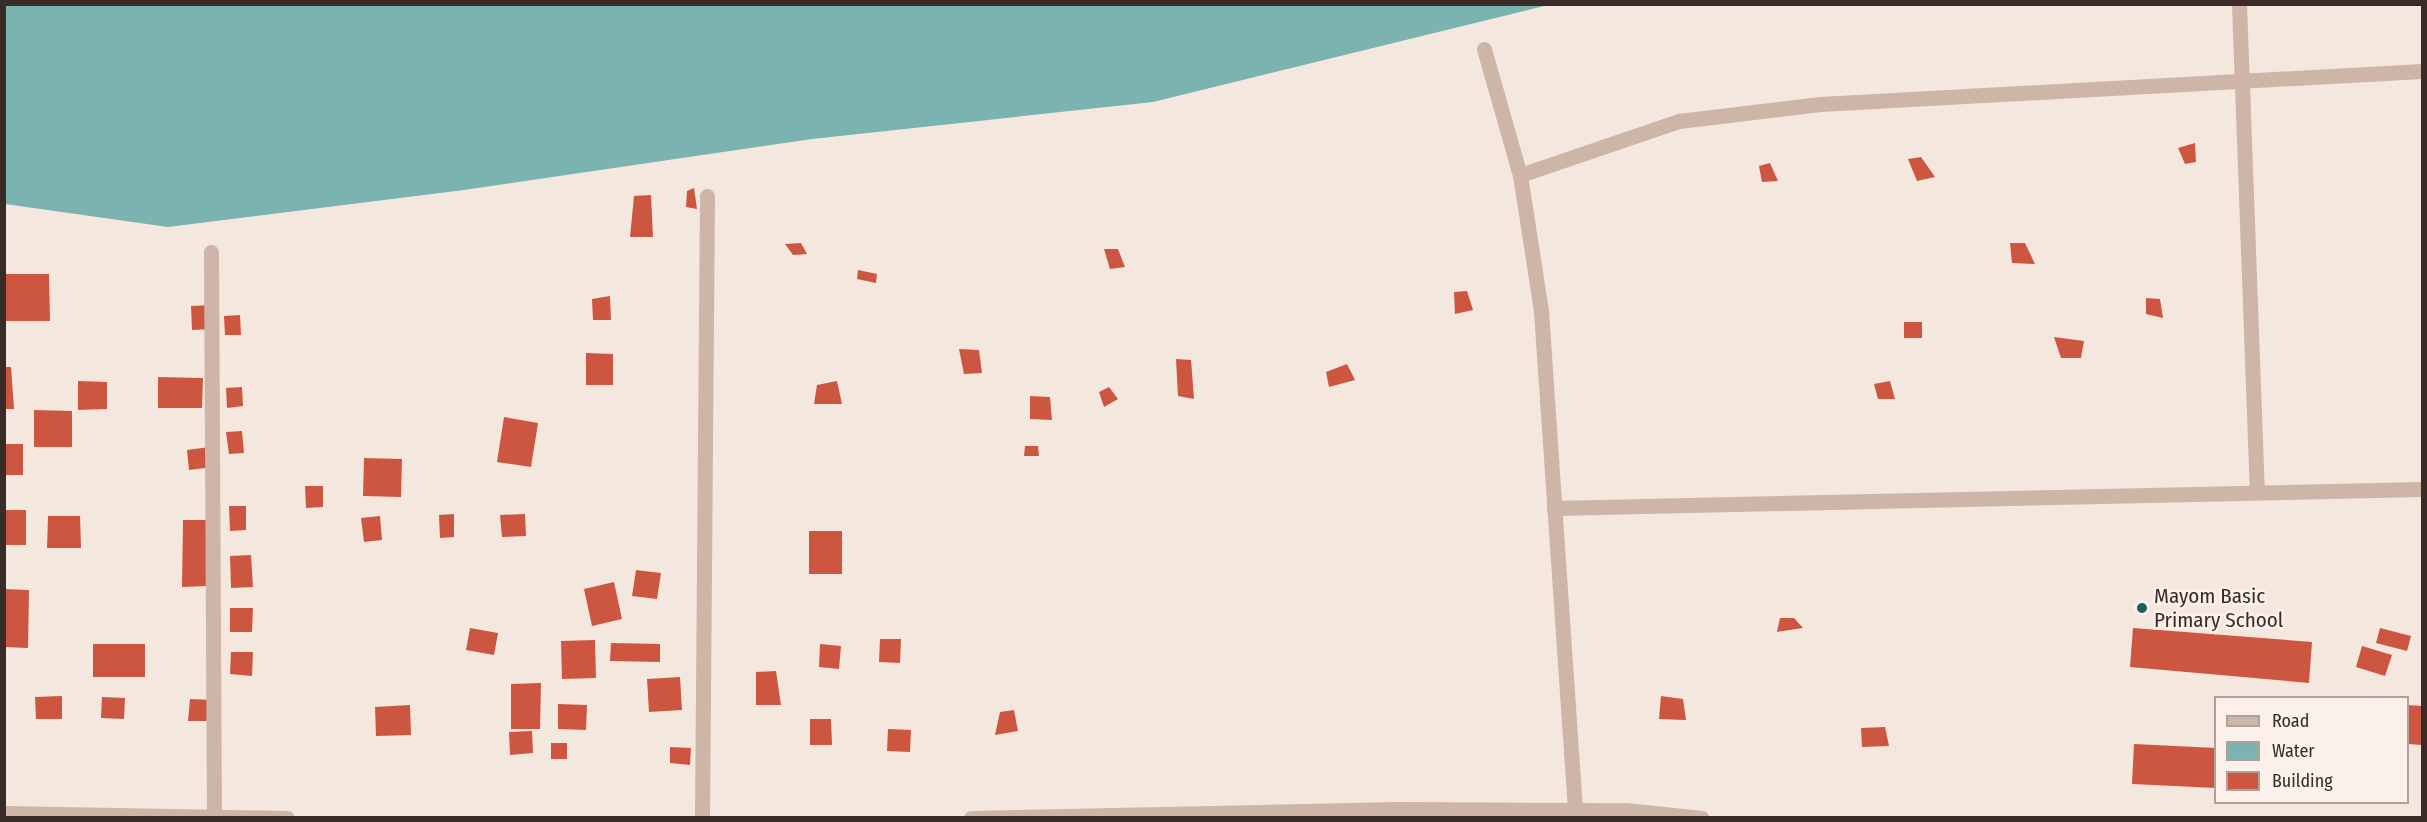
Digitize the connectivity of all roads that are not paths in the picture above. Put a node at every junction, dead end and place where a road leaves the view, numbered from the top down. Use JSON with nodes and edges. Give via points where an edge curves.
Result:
{"nodes":[{"id":1,"x":2239,"y":4,"type":"edge"},
{"id":2,"x":1484,"y":49,"type":"dead end"},
{"id":3,"x":2422,"y":70,"type":"edge"},
{"id":4,"x":2242,"y":79,"type":"junction"},
{"id":5,"x":1520,"y":175,"type":"junction"},
{"id":6,"x":707,"y":196,"type":"dead end"},
{"id":7,"x":211,"y":252,"type":"dead end"},
{"id":8,"x":2422,"y":489,"type":"edge"},
{"id":9,"x":2257,"y":492,"type":"junction"},
{"id":10,"x":1554,"y":508,"type":"junction"},
{"id":11,"x":1575,"y":810,"type":"junction"},
{"id":12,"x":4,"y":813,"type":"edge"},
{"id":13,"x":1397,"y":813,"type":"edge"},
{"id":14,"x":214,"y":817,"type":"edge"},
{"id":15,"x":287,"y":818,"type":"edge"},
{"id":16,"x":702,"y":818,"type":"edge"},
{"id":17,"x":971,"y":818,"type":"edge"},
{"id":18,"x":1702,"y":818,"type":"edge"}],
"edges":[{"from":1,"to":4,"type":"street"},
{"from":2,"to":5,"type":"street"},
{"from":3,"to":4,"type":"street"},
{"from":4,"to":5,"type":"street","via":[[1820,104],[1679,121]]},
{"from":4,"to":9,"type":"street"},
{"from":5,"to":10,"type":"street","via":[[1541,311]]},
{"from":6,"to":16,"type":"street"},
{"from":7,"to":14,"type":"street"},
{"from":8,"to":9,"type":"street"},
{"from":9,"to":10,"type":"street"},
{"from":10,"to":11,"type":"street"},
{"from":11,"to":13,"type":"street"},
{"from":11,"to":18,"type":"street"},
{"from":12,"to":14,"type":"street"},
{"from":13,"to":17,"type":"street"},
{"from":14,"to":15,"type":"street"}]}
